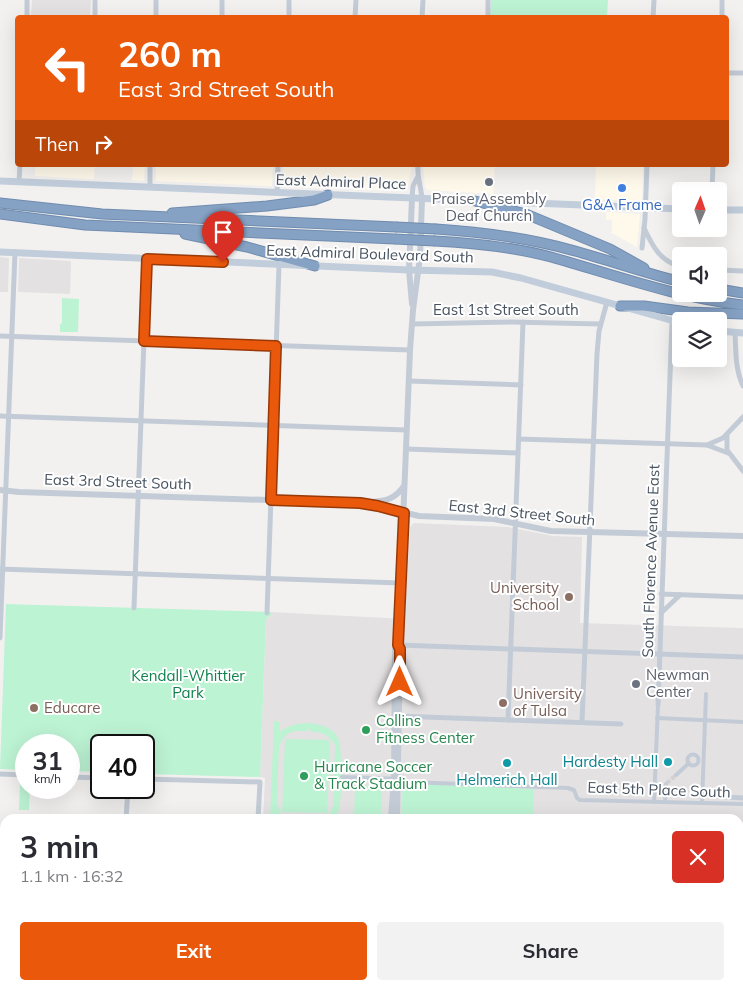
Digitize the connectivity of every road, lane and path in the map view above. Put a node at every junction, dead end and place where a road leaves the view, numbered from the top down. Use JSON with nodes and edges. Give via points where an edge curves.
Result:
{"nodes":[{"id":1,"x":27,"y":0,"type":"edge"},
{"id":2,"x":95,"y":0,"type":"edge"},
{"id":3,"x":156,"y":0,"type":"edge"},
{"id":4,"x":222,"y":0,"type":"edge"},
{"id":5,"x":289,"y":0,"type":"edge"},
{"id":6,"x":356,"y":0,"type":"edge"},
{"id":7,"x":423,"y":0,"type":"edge"},
{"id":8,"x":488,"y":0,"type":"edge"},
{"id":9,"x":654,"y":0,"type":"edge"},
{"id":10,"x":722,"y":0,"type":"edge"},
{"id":11,"x":27,"y":15,"type":"edge"},
{"id":12,"x":95,"y":15,"type":"edge"},
{"id":13,"x":156,"y":15,"type":"edge"},
{"id":14,"x":222,"y":15,"type":"edge"},
{"id":15,"x":289,"y":15,"type":"edge"},
{"id":16,"x":355,"y":15,"type":"edge"},
{"id":17,"x":422,"y":15,"type":"edge"},
{"id":18,"x":488,"y":15,"type":"edge"},
{"id":19,"x":653,"y":15,"type":"edge"},
{"id":20,"x":722,"y":15,"type":"edge"},
{"id":21,"x":729,"y":72,"type":"edge"},
{"id":22,"x":743,"y":73,"type":"edge"},
{"id":23,"x":20,"y":167,"type":"edge"},
{"id":24,"x":150,"y":167,"type":"edge"},
{"id":25,"x":278,"y":167,"type":"edge"},
{"id":26,"x":418,"y":167,"type":"edge"},
{"id":27,"x":647,"y":167,"type":"edge"},
{"id":28,"x":713,"y":167,"type":"edge"},
{"id":29,"x":418,"y":178,"type":"junction"},
{"id":30,"x":0,"y":181,"type":"edge"},
{"id":31,"x":19,"y":182,"type":"junction"},
{"id":32,"x":712,"y":182,"type":"edge"},
{"id":33,"x":150,"y":187,"type":"junction"},
{"id":34,"x":277,"y":193,"type":"junction"},
{"id":35,"x":328,"y":195,"type":"junction"},
{"id":36,"x":412,"y":198,"type":"junction"},
{"id":37,"x":422,"y":199,"type":"junction"},
{"id":38,"x":475,"y":201,"type":"junction"},
{"id":39,"x":0,"y":203,"type":"edge"},
{"id":40,"x":646,"y":208,"type":"junction"},
{"id":41,"x":672,"y":209,"type":"edge"},
{"id":42,"x":728,"y":210,"type":"edge"},
{"id":43,"x":743,"y":210,"type":"edge"},
{"id":44,"x":0,"y":214,"type":"edge"},
{"id":45,"x":138,"y":216,"type":"junction"},
{"id":46,"x":644,"y":228,"type":"junction"},
{"id":47,"x":161,"y":229,"type":"junction"},
{"id":48,"x":642,"y":248,"type":"dead end"},
{"id":49,"x":0,"y":252,"type":"edge"},
{"id":50,"x":15,"y":252,"type":"junction"},
{"id":51,"x":147,"y":259,"type":"junction"},
{"id":52,"x":672,"y":264,"type":"edge"},
{"id":53,"x":280,"y":265,"type":"junction"},
{"id":54,"x":315,"y":266,"type":"junction"},
{"id":55,"x":409,"y":270,"type":"junction"},
{"id":56,"x":418,"y":270,"type":"junction"},
{"id":57,"x":727,"y":270,"type":"edge"},
{"id":58,"x":743,"y":271,"type":"edge"},
{"id":59,"x":657,"y":276,"type":"junction"},
{"id":60,"x":672,"y":280,"type":"edge"},
{"id":61,"x":727,"y":290,"type":"edge"},
{"id":62,"x":743,"y":293,"type":"edge"},
{"id":63,"x":607,"y":302,"type":"junction"},
{"id":64,"x":743,"y":305,"type":"edge"},
{"id":65,"x":620,"y":306,"type":"junction"},
{"id":66,"x":413,"y":310,"type":"junction"},
{"id":67,"x":743,"y":314,"type":"edge"},
{"id":68,"x":672,"y":321,"type":"joint"},
{"id":69,"x":523,"y":322,"type":"junction"},
{"id":70,"x":412,"y":324,"type":"junction"},
{"id":71,"x":600,"y":324,"type":"junction"},
{"id":72,"x":739,"y":332,"type":"edge"},
{"id":73,"x":0,"y":336,"type":"edge"},
{"id":74,"x":12,"y":336,"type":"junction"},
{"id":75,"x":144,"y":341,"type":"junction"},
{"id":76,"x":276,"y":346,"type":"junction"},
{"id":77,"x":410,"y":350,"type":"junction"},
{"id":78,"x":409,"y":381,"type":"junction"},
{"id":79,"x":521,"y":385,"type":"junction"},
{"id":80,"x":743,"y":386,"type":"edge"},
{"id":81,"x":0,"y":416,"type":"edge"},
{"id":82,"x":8,"y":416,"type":"junction"},
{"id":83,"x":743,"y":417,"type":"edge"},
{"id":84,"x":141,"y":421,"type":"junction"},
{"id":85,"x":273,"y":425,"type":"junction"},
{"id":86,"x":407,"y":430,"type":"junction"},
{"id":87,"x":727,"y":434,"type":"junction"},
{"id":88,"x":519,"y":439,"type":"junction"},
{"id":89,"x":593,"y":442,"type":"junction"},
{"id":90,"x":667,"y":444,"type":"junction"},
{"id":91,"x":707,"y":445,"type":"junction"},
{"id":92,"x":406,"y":449,"type":"junction"},
{"id":93,"x":518,"y":453,"type":"junction"},
{"id":94,"x":729,"y":454,"type":"junction"},
{"id":95,"x":743,"y":471,"type":"edge"},
{"id":96,"x":405,"y":485,"type":"junction"},
{"id":97,"x":3,"y":490,"type":"edge"},
{"id":98,"x":138,"y":496,"type":"junction"},
{"id":99,"x":271,"y":500,"type":"junction"},
{"id":100,"x":360,"y":503,"type":"junction"},
{"id":101,"x":404,"y":513,"type":"junction"},
{"id":102,"x":516,"y":523,"type":"junction"},
{"id":103,"x":590,"y":533,"type":"junction"},
{"id":104,"x":664,"y":535,"type":"junction"},
{"id":105,"x":743,"y":536,"type":"edge"},
{"id":106,"x":1,"y":569,"type":"edge"},
{"id":107,"x":135,"y":574,"type":"junction"},
{"id":108,"x":268,"y":579,"type":"junction"},
{"id":109,"x":400,"y":583,"type":"junction"},
{"id":110,"x":662,"y":594,"type":"junction"},
{"id":111,"x":680,"y":595,"type":"junction"},
{"id":112,"x":743,"y":597,"type":"edge"},
{"id":113,"x":134,"y":608,"type":"dead end"},
{"id":114,"x":267,"y":613,"type":"dead end"},
{"id":115,"x":661,"y":613,"type":"junction"},
{"id":116,"x":0,"y":633,"type":"edge"},
{"id":117,"x":0,"y":638,"type":"edge"},
{"id":118,"x":398,"y":645,"type":"junction"},
{"id":119,"x":511,"y":649,"type":"junction"},
{"id":120,"x":585,"y":652,"type":"junction"},
{"id":121,"x":660,"y":655,"type":"junction"},
{"id":122,"x":743,"y":657,"type":"edge"},
{"id":123,"x":706,"y":694,"type":"dead end"},
{"id":124,"x":658,"y":705,"type":"joint"},
{"id":125,"x":397,"y":716,"type":"junction"},
{"id":126,"x":657,"y":718,"type":"junction"},
{"id":127,"x":508,"y":720,"type":"junction"},
{"id":128,"x":705,"y":720,"type":"junction"},
{"id":129,"x":582,"y":722,"type":"junction"},
{"id":130,"x":743,"y":722,"type":"edge"},
{"id":131,"x":622,"y":724,"type":"dead end"},
{"id":132,"x":698,"y":760,"type":"junction"},
{"id":133,"x":704,"y":760,"type":"junction"},
{"id":134,"x":689,"y":763,"type":"junction"},
{"id":135,"x":0,"y":774,"type":"edge"},
{"id":136,"x":15,"y":775,"type":"edge"},
{"id":137,"x":676,"y":775,"type":"tunnel mouth"},
{"id":138,"x":342,"y":777,"type":"dead end"},
{"id":139,"x":155,"y":779,"type":"edge"},
{"id":140,"x":396,"y":779,"type":"junction"},
{"id":141,"x":655,"y":784,"type":"junction"},
{"id":142,"x":712,"y":796,"type":"dead end"},
{"id":143,"x":743,"y":798,"type":"edge"},
{"id":144,"x":127,"y":799,"type":"edge"},
{"id":145,"x":654,"y":802,"type":"junction"},
{"id":146,"x":665,"y":802,"type":"junction"},
{"id":147,"x":702,"y":803,"type":"junction"},
{"id":148,"x":743,"y":804,"type":"edge"},
{"id":149,"x":126,"y":814,"type":"edge"},
{"id":150,"x":258,"y":814,"type":"edge"},
{"id":151,"x":392,"y":814,"type":"edge"},
{"id":152,"x":397,"y":814,"type":"edge"}],
"edges":[{"from":1,"to":11,"type":"street"},
{"from":2,"to":12,"type":"street"},
{"from":3,"to":13,"type":"street"},
{"from":4,"to":14,"type":"street"},
{"from":5,"to":15,"type":"street"},
{"from":6,"to":16,"type":"street"},
{"from":7,"to":17,"type":"street"},
{"from":8,"to":18,"type":"street"},
{"from":9,"to":19,"type":"street"},
{"from":10,"to":20,"type":"street"},
{"from":21,"to":22,"type":"street"},
{"from":23,"to":31,"type":"street"},
{"from":24,"to":33,"type":"street"},
{"from":25,"to":34,"type":"street"},
{"from":26,"to":29,"type":"street"},
{"from":27,"to":40,"type":"street"},
{"from":28,"to":32,"type":"street"},
{"from":29,"to":36,"type":"street"},
{"from":29,"to":37,"type":"street"},
{"from":30,"to":31,"type":"main road","name":"East Admiral Place"},
{"from":31,"to":33,"type":"main road","name":"East Admiral Place"},
{"from":33,"to":34,"type":"main road","name":"East Admiral Place"},
{"from":34,"to":35,"type":"main road","name":"East Admiral Place"},
{"from":35,"to":36,"type":"main road","name":"East Admiral Place"},
{"from":35,"to":45,"type":"highway","via":[[267,206]]},
{"from":36,"to":37,"type":"main road","name":"East Admiral Place"},
{"from":36,"to":55,"type":"street"},
{"from":37,"to":38,"type":"main road","name":"East Admiral Place"},
{"from":37,"to":56,"type":"street"},
{"from":38,"to":40,"type":"main road","name":"East Admiral Place"},
{"from":38,"to":59,"type":"highway","via":[[548,223],[610,249]]},
{"from":39,"to":45,"type":"highway"},
{"from":40,"to":41,"type":"main road","name":"East Admiral Place"},
{"from":40,"to":46,"type":"street"},
{"from":42,"to":43,"type":"main road"},
{"from":44,"to":47,"type":"highway","via":[[85,225]]},
{"from":45,"to":59,"type":"highway","bridge":true,"via":[[436,229],[498,235],[575,251]]},
{"from":46,"to":48,"type":"street"},
{"from":46,"to":52,"type":"street","via":[[654,249]]},
{"from":47,"to":54,"type":"highway","via":[[247,247]]},
{"from":47,"to":64,"type":"highway","bridge":true,"via":[[484,245],[550,257],[661,290]]},
{"from":49,"to":50,"type":"main road","name":"East Admiral Boulevard South"},
{"from":50,"to":51,"type":"main road","name":"East Admiral Boulevard South"},
{"from":50,"to":74,"type":"street"},
{"from":51,"to":53,"type":"main road","name":"East Admiral Boulevard South"},
{"from":51,"to":75,"type":"street"},
{"from":53,"to":54,"type":"main road","name":"East Admiral Boulevard South"},
{"from":53,"to":76,"type":"street"},
{"from":54,"to":55,"type":"main road","name":"East Admiral Boulevard South"},
{"from":55,"to":56,"type":"main road","name":"East Admiral Boulevard South"},
{"from":55,"to":66,"type":"street"},
{"from":56,"to":63,"type":"main road","name":"East Admiral Boulevard South","via":[[500,273]]},
{"from":56,"to":66,"type":"street"},
{"from":57,"to":58,"type":"street"},
{"from":59,"to":60,"type":"highway"},
{"from":61,"to":62,"type":"highway"},
{"from":63,"to":65,"type":"main road","name":"East Admiral Boulevard South"},
{"from":63,"to":71,"type":"street"},
{"from":65,"to":67,"type":"highway"},
{"from":65,"to":68,"type":"main road","name":"East Admiral Boulevard South"},
{"from":66,"to":70,"type":"street"},
{"from":68,"to":90,"type":"street","name":"South Florence Avenue East"},
{"from":69,"to":70,"type":"street","name":"East 1st Street South"},
{"from":69,"to":71,"type":"street","name":"East 1st Street South"},
{"from":69,"to":79,"type":"street"},
{"from":70,"to":77,"type":"street"},
{"from":71,"to":89,"type":"street"},
{"from":72,"to":80,"type":"street","via":[[737,371]]},
{"from":73,"to":74,"type":"street"},
{"from":74,"to":75,"type":"street"},
{"from":74,"to":82,"type":"street"},
{"from":75,"to":76,"type":"street"},
{"from":75,"to":84,"type":"street"},
{"from":76,"to":77,"type":"street"},
{"from":76,"to":85,"type":"street"},
{"from":77,"to":78,"type":"street"},
{"from":78,"to":79,"type":"street"},
{"from":78,"to":86,"type":"street"},
{"from":79,"to":88,"type":"street"},
{"from":81,"to":82,"type":"street"},
{"from":82,"to":84,"type":"street"},
{"from":82,"to":97,"type":"street"},
{"from":83,"to":87,"type":"street"},
{"from":84,"to":85,"type":"street"},
{"from":84,"to":98,"type":"street"},
{"from":85,"to":86,"type":"street"},
{"from":85,"to":99,"type":"street"},
{"from":86,"to":92,"type":"street"},
{"from":87,"to":91,"type":"street"},
{"from":87,"to":94,"type":"street"},
{"from":88,"to":89,"type":"street"},
{"from":88,"to":93,"type":"street"},
{"from":89,"to":90,"type":"street"},
{"from":89,"to":103,"type":"street"},
{"from":90,"to":91,"type":"street"},
{"from":90,"to":104,"type":"street","name":"South Florence Avenue East"},
{"from":91,"to":94,"type":"street"},
{"from":92,"to":93,"type":"street"},
{"from":92,"to":96,"type":"street"},
{"from":93,"to":102,"type":"street"},
{"from":94,"to":95,"type":"street"},
{"from":96,"to":100,"type":"street","via":[[385,502]]},
{"from":96,"to":101,"type":"street"},
{"from":97,"to":98,"type":"street","name":"East 3rd Street South"},
{"from":97,"to":106,"type":"street"},
{"from":98,"to":99,"type":"street","name":"East 3rd Street South"},
{"from":98,"to":107,"type":"street"},
{"from":99,"to":100,"type":"street","name":"East 3rd Street South"},
{"from":99,"to":108,"type":"street"},
{"from":100,"to":101,"type":"street","name":"East 3rd Street South"},
{"from":101,"to":102,"type":"street","name":"East 3rd Street South"},
{"from":101,"to":109,"type":"street"},
{"from":102,"to":103,"type":"street","name":"East 3rd Street South","via":[[551,531]]},
{"from":102,"to":119,"type":"street"},
{"from":103,"to":104,"type":"street","name":"East 3rd Street South"},
{"from":103,"to":120,"type":"street"},
{"from":104,"to":105,"type":"street","name":"East 3rd Street South"},
{"from":104,"to":110,"type":"street","name":"South Florence Avenue East"},
{"from":106,"to":107,"type":"street"},
{"from":106,"to":116,"type":"street"},
{"from":107,"to":108,"type":"street"},
{"from":107,"to":113,"type":"street"},
{"from":108,"to":109,"type":"street"},
{"from":108,"to":114,"type":"street"},
{"from":109,"to":118,"type":"street"},
{"from":110,"to":111,"type":"street"},
{"from":110,"to":115,"type":"street","name":"South Florence Avenue East"},
{"from":111,"to":112,"type":"street"},
{"from":111,"to":115,"type":"street"},
{"from":115,"to":121,"type":"street","name":"South Florence Avenue East"},
{"from":116,"to":117,"type":"street"},
{"from":118,"to":119,"type":"street"},
{"from":118,"to":125,"type":"street"},
{"from":119,"to":120,"type":"street"},
{"from":119,"to":127,"type":"street"},
{"from":120,"to":121,"type":"street"},
{"from":120,"to":129,"type":"street"},
{"from":121,"to":122,"type":"street"},
{"from":121,"to":124,"type":"street","name":"South Florence Avenue East"},
{"from":123,"to":128,"type":"street"},
{"from":124,"to":126,"type":"street","name":"South Florence Avenue East"},
{"from":125,"to":127,"type":"street"},
{"from":125,"to":140,"type":"street"},
{"from":126,"to":128,"type":"street"},
{"from":126,"to":141,"type":"street","name":"South Florence Avenue East"},
{"from":127,"to":129,"type":"street"},
{"from":128,"to":130,"type":"street"},
{"from":128,"to":133,"type":"street"},
{"from":129,"to":131,"type":"street"},
{"from":132,"to":133,"type":"street"},
{"from":132,"to":134,"type":"street","via":[[695,765]]},
{"from":132,"to":134,"type":"street","via":[[692,755],[688,758]]},
{"from":133,"to":147,"type":"street"},
{"from":134,"to":137,"type":"street"},
{"from":135,"to":136,"type":"street"},
{"from":138,"to":140,"type":"street","name":"East 5th Place South"},
{"from":139,"to":150,"type":"street","via":[[260,782]]},
{"from":140,"to":145,"type":"street","name":"East 5th Place South","via":[[568,788],[574,790],[580,800]]},
{"from":140,"to":151,"type":"street"},
{"from":140,"to":152,"type":"street"},
{"from":141,"to":145,"type":"street","name":"South Florence Avenue East"},
{"from":141,"to":146,"type":"street","via":[[667,783]]},
{"from":142,"to":143,"type":"street","name":"East 5th Place South"},
{"from":144,"to":149,"type":"street"},
{"from":145,"to":146,"type":"street","name":"East 5th Place South"},
{"from":146,"to":147,"type":"street","name":"East 5th Place South"},
{"from":147,"to":148,"type":"street","name":"East 5th Place South"}]}
